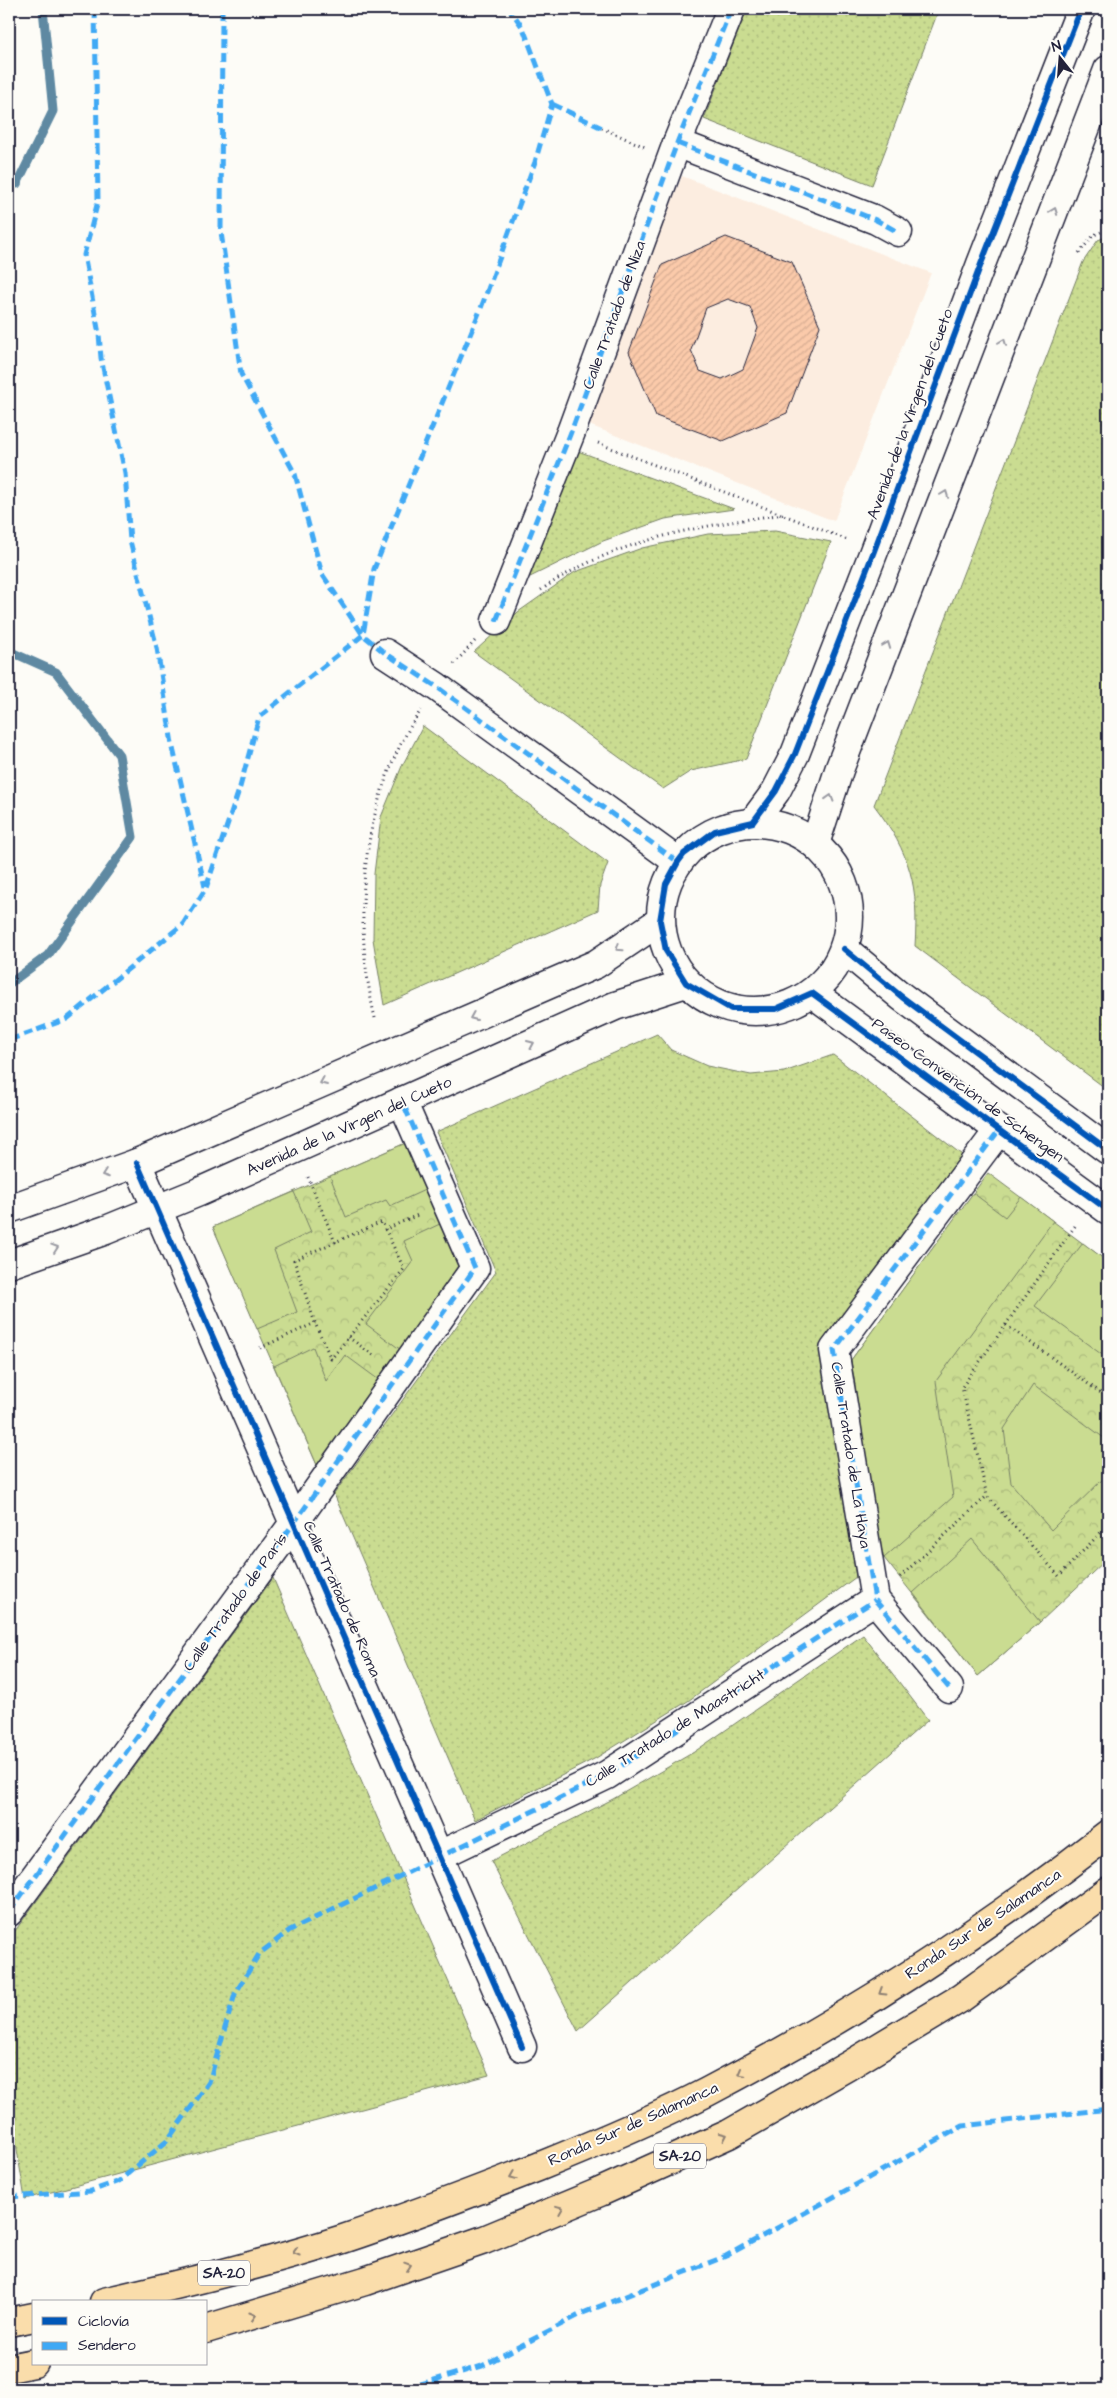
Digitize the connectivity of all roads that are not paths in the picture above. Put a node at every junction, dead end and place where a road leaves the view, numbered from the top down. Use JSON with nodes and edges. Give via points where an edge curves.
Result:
{"nodes":[{"id":1,"x":731,"y":9,"type":"edge"},
{"id":2,"x":1081,"y":9,"type":"edge"},
{"id":3,"x":1108,"y":70,"type":"edge"},
{"id":4,"x":674,"y":151,"type":"junction"},
{"id":5,"x":898,"y":232,"type":"dead end"},
{"id":6,"x":496,"y":621,"type":"dead end"},
{"id":7,"x":385,"y":653,"type":"dead end"},
{"id":8,"x":753,"y":822,"type":"junction"},
{"id":9,"x":815,"y":844,"type":"junction"},
{"id":10,"x":678,"y":862,"type":"junction"},
{"id":11,"x":660,"y":921,"type":"junction"},
{"id":12,"x":844,"y":949,"type":"junction"},
{"id":13,"x":686,"y":983,"type":"junction"},
{"id":14,"x":812,"y":993,"type":"junction"},
{"id":15,"x":402,"y":1102,"type":"junction"},
{"id":16,"x":999,"y":1130,"type":"junction"},
{"id":17,"x":1108,"y":1150,"type":"edge"},
{"id":18,"x":137,"y":1163,"type":"junction"},
{"id":19,"x":9,"y":1209,"type":"edge"},
{"id":20,"x":158,"y":1209,"type":"junction"},
{"id":21,"x":1108,"y":1210,"type":"edge"},
{"id":22,"x":9,"y":1264,"type":"edge"},
{"id":23,"x":294,"y":1523,"type":"junction"},
{"id":24,"x":875,"y":1600,"type":"junction"},
{"id":25,"x":949,"y":1688,"type":"dead end"},
{"id":26,"x":1108,"y":1834,"type":"edge"},
{"id":27,"x":440,"y":1855,"type":"junction"},
{"id":28,"x":1108,"y":1891,"type":"edge"},
{"id":29,"x":9,"y":1912,"type":"edge"},
{"id":30,"x":522,"y":2047,"type":"dead end"},
{"id":31,"x":113,"y":2300,"type":"edge"},
{"id":32,"x":32,"y":2317,"type":"edge"},
{"id":33,"x":9,"y":2322,"type":"edge"},
{"id":34,"x":208,"y":2328,"type":"edge"},
{"id":35,"x":32,"y":2364,"type":"edge"},
{"id":36,"x":9,"y":2368,"type":"edge"}],
"edges":[{"from":1,"to":4,"type":"street","name":"Calle Tratado de Niza"},
{"from":2,"to":8,"type":"street","name":"Avenida de la Virgen del Cueto","via":[[795,754],[776,791]]},
{"from":9,"to":3,"type":"street","one_way":true,"via":[[839,770]]},
{"from":4,"to":5,"type":"street","via":[[876,220]]},
{"from":4,"to":6,"type":"street","name":"Calle Tratado de Niza","via":[[571,432]]},
{"from":7,"to":10,"type":"street","via":[[437,687]]},
{"from":8,"to":9,"type":"street","via":[[785,827]]},
{"from":8,"to":10,"type":"street","via":[[715,832]]},
{"from":9,"to":12,"type":"street","via":[[839,873],[850,917]]},
{"from":10,"to":11,"type":"street","via":[[666,884]]},
{"from":11,"to":13,"type":"street","via":[[666,951]]},
{"from":11,"to":18,"type":"street","one_way":true,"via":[[596,964]]},
{"from":12,"to":14,"type":"street","via":[[832,972]]},
{"from":12,"to":17,"type":"street","via":[[902,997]]},
{"from":13,"to":14,"type":"street","via":[[731,1009],[776,1009]]},
{"from":15,"to":13,"type":"street","name":"Avenida de la Virgen del Cueto","one_way":true,"via":[[615,1006]]},
{"from":14,"to":16,"type":"street","name":"Paseo Convención de Schengen"},
{"from":15,"to":20,"type":"street","name":"Avenida de la Virgen del Cueto"},
{"from":15,"to":23,"type":"street","name":"Calle Tratado de París","via":[[476,1268]]},
{"from":16,"to":21,"type":"street","name":"Paseo Convención de Schengen"},
{"from":16,"to":24,"type":"street","name":"Calle Tratado de La Haya","via":[[834,1350]]},
{"from":18,"to":19,"type":"street","one_way":true},
{"from":18,"to":20,"type":"street","name":"Calle Tratado de Roma"},
{"from":22,"to":20,"type":"street","name":"Avenida de la Virgen del Cueto","one_way":true},
{"from":20,"to":23,"type":"street","name":"Calle Tratado de Roma"},
{"from":23,"to":27,"type":"street","name":"Calle Tratado de Roma"},
{"from":23,"to":29,"type":"street","name":"Calle Tratado de París"},
{"from":24,"to":25,"type":"street"},
{"from":24,"to":27,"type":"street","name":"Calle Tratado de Maastricht","via":[[607,1774]]},
{"from":26,"to":31,"type":"highway","name":"Ronda Sur de Salamanca","number":"SA-20","one_way":true,"via":[[1037,1890],[929,1963],[706,2093],[472,2193],[343,2239],[199,2280]]},
{"from":27,"to":30,"type":"street","name":"Calle Tratado de Roma"},
{"from":34,"to":28,"type":"highway","number":"SA-20","one_way":true,"via":[[365,2281],[484,2240],[729,2134],[961,1998]]},
{"from":32,"to":33,"type":"highway"},
{"from":35,"to":36,"type":"highway"}]}
